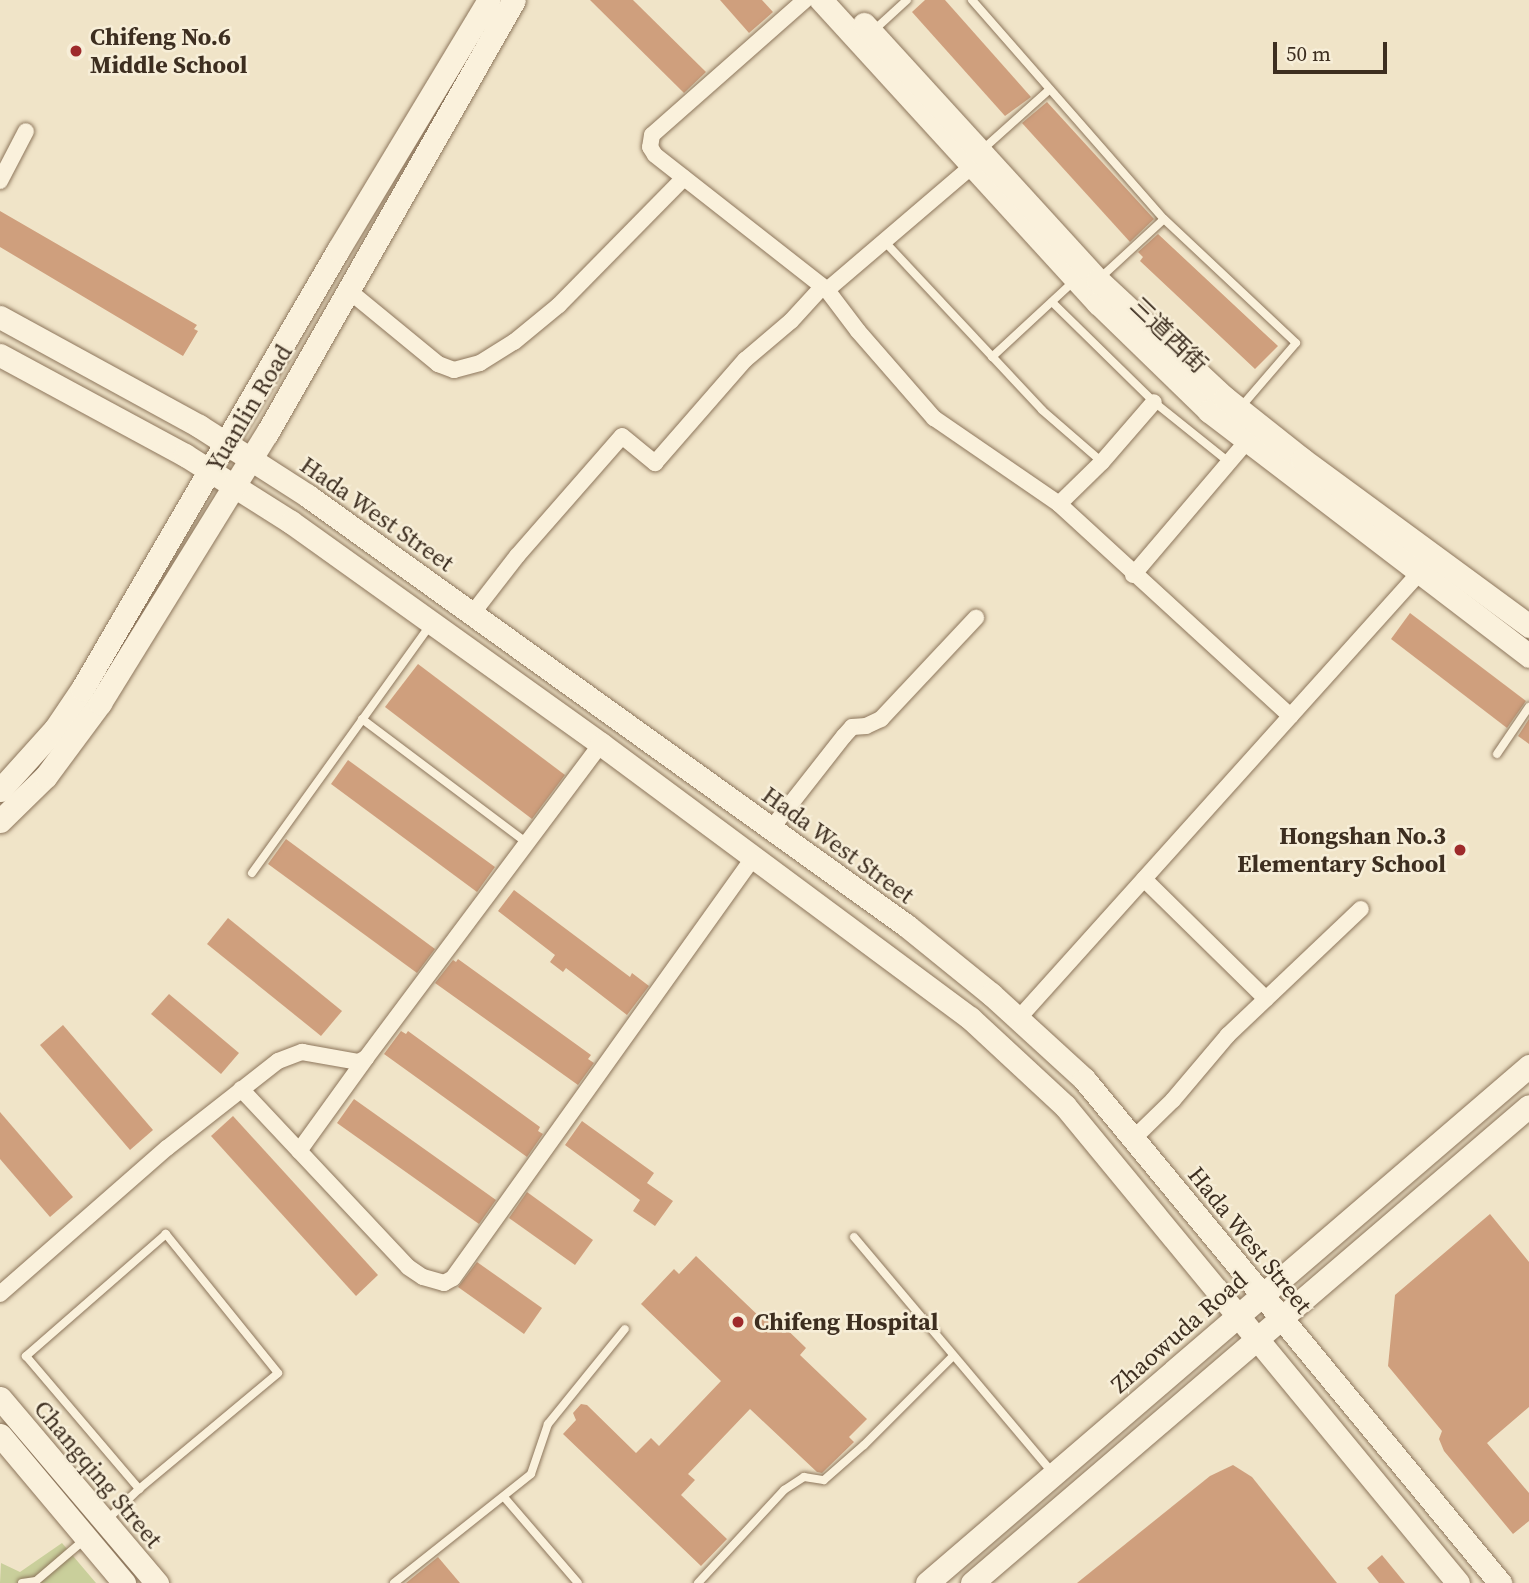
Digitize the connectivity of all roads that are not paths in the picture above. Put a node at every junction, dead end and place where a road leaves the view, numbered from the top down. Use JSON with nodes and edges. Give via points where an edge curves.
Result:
{"nodes":[{"id":1,"x":489,"y":0,"type":"edge"},
{"id":2,"x":514,"y":0,"type":"edge"},
{"id":3,"x":805,"y":0,"type":"edge"},
{"id":4,"x":821,"y":0,"type":"edge"},
{"id":5,"x":841,"y":0,"type":"edge"},
{"id":6,"x":906,"y":0,"type":"edge"},
{"id":7,"x":972,"y":0,"type":"edge"},
{"id":8,"x":871,"y":33,"type":"junction"},
{"id":9,"x":1050,"y":89,"type":"junction"},
{"id":10,"x":26,"y":131,"type":"dead end"},
{"id":11,"x":975,"y":159,"type":"junction"},
{"id":12,"x":684,"y":178,"type":"junction"},
{"id":13,"x":0,"y":181,"type":"edge"},
{"id":14,"x":1164,"y":219,"type":"junction"},
{"id":15,"x":884,"y":241,"type":"junction"},
{"id":16,"x":1087,"y":279,"type":"junction"},
{"id":17,"x":825,"y":288,"type":"junction"},
{"id":18,"x":348,"y":290,"type":"junction"},
{"id":19,"x":1052,"y":302,"type":"junction"},
{"id":20,"x":0,"y":317,"type":"edge"},
{"id":21,"x":0,"y":355,"type":"edge"},
{"id":22,"x":992,"y":357,"type":"junction"},
{"id":23,"x":1154,"y":402,"type":"junction"},
{"id":24,"x":1239,"y":409,"type":"junction"},
{"id":25,"x":1254,"y":433,"type":"junction"},
{"id":26,"x":226,"y":442,"type":"junction"},
{"id":27,"x":251,"y":458,"type":"junction"},
{"id":28,"x":1229,"y":461,"type":"junction"},
{"id":29,"x":1102,"y":462,"type":"junction"},
{"id":30,"x":210,"y":469,"type":"junction"},
{"id":31,"x":235,"y":485,"type":"junction"},
{"id":32,"x":1059,"y":504,"type":"junction"},
{"id":33,"x":1420,"y":572,"type":"junction"},
{"id":34,"x":1133,"y":575,"type":"junction"},
{"id":35,"x":472,"y":614,"type":"junction"},
{"id":36,"x":976,"y":618,"type":"dead end"},
{"id":37,"x":431,"y":623,"type":"junction"},
{"id":38,"x":1529,"y":626,"type":"edge"},
{"id":39,"x":1529,"y":656,"type":"edge"},
{"id":40,"x":1529,"y":707,"type":"edge"},
{"id":41,"x":1290,"y":716,"type":"junction"},
{"id":42,"x":362,"y":719,"type":"junction"},
{"id":43,"x":601,"y":744,"type":"junction"},
{"id":44,"x":1497,"y":754,"type":"dead end"},
{"id":45,"x":0,"y":790,"type":"edge"},
{"id":46,"x":0,"y":821,"type":"edge"},
{"id":47,"x":771,"y":829,"type":"junction"},
{"id":48,"x":527,"y":843,"type":"junction"},
{"id":49,"x":753,"y":858,"type":"junction"},
{"id":50,"x":251,"y":873,"type":"dead end"},
{"id":51,"x":1144,"y":879,"type":"junction"},
{"id":52,"x":1361,"y":909,"type":"dead end"},
{"id":53,"x":1266,"y":999,"type":"junction"},
{"id":54,"x":1018,"y":1019,"type":"junction"},
{"id":55,"x":366,"y":1058,"type":"junction"},
{"id":56,"x":1529,"y":1066,"type":"edge"},
{"id":57,"x":241,"y":1088,"type":"junction"},
{"id":58,"x":1529,"y":1106,"type":"edge"},
{"id":59,"x":1133,"y":1139,"type":"junction"},
{"id":60,"x":299,"y":1151,"type":"junction"},
{"id":61,"x":854,"y":1237,"type":"dead end"},
{"id":62,"x":0,"y":1294,"type":"edge"},
{"id":63,"x":1262,"y":1295,"type":"junction"},
{"id":64,"x":1237,"y":1317,"type":"junction"},
{"id":65,"x":1281,"y":1318,"type":"junction"},
{"id":66,"x":625,"y":1329,"type":"dead end"},
{"id":67,"x":1255,"y":1340,"type":"junction"},
{"id":68,"x":953,"y":1356,"type":"junction"},
{"id":69,"x":0,"y":1398,"type":"edge"},
{"id":70,"x":0,"y":1435,"type":"edge"},
{"id":71,"x":1054,"y":1474,"type":"junction"},
{"id":72,"x":139,"y":1489,"type":"junction"},
{"id":73,"x":504,"y":1497,"type":"junction"},
{"id":74,"x":105,"y":1522,"type":"junction"},
{"id":75,"x":87,"y":1538,"type":"junction"},
{"id":76,"x":22,"y":1583,"type":"edge"},
{"id":77,"x":124,"y":1583,"type":"edge"},
{"id":78,"x":157,"y":1583,"type":"edge"},
{"id":79,"x":394,"y":1583,"type":"edge"},
{"id":80,"x":578,"y":1583,"type":"edge"},
{"id":81,"x":698,"y":1583,"type":"edge"},
{"id":82,"x":927,"y":1583,"type":"edge"},
{"id":83,"x":972,"y":1583,"type":"edge"},
{"id":84,"x":1458,"y":1583,"type":"edge"},
{"id":85,"x":1500,"y":1583,"type":"edge"}],
"edges":[{"from":1,"to":26,"type":"main road","name":"Yuanlin Road"},
{"from":2,"to":18,"type":"main road","name":"Yuanlin Road"},
{"from":3,"to":12,"type":"street","via":[[652,135],[650,147],[655,155]]},
{"from":4,"to":11,"type":"main road"},
{"from":5,"to":8,"type":"main road"},
{"from":6,"to":8,"type":"lane"},
{"from":7,"to":9,"type":"lane"},
{"from":8,"to":11,"type":"main road"},
{"from":9,"to":11,"type":"lane"},
{"from":9,"to":14,"type":"lane"},
{"from":10,"to":13,"type":"street"},
{"from":11,"to":15,"type":"street"},
{"from":11,"to":16,"type":"main road"},
{"from":12,"to":17,"type":"street"},
{"from":12,"to":18,"type":"street","via":[[559,305],[480,363],[454,370],[438,364]]},
{"from":14,"to":16,"type":"lane"},
{"from":14,"to":24,"type":"lane","via":[[1296,343]]},
{"from":15,"to":17,"type":"street"},
{"from":15,"to":22,"type":"lane"},
{"from":16,"to":19,"type":"lane"},
{"from":16,"to":24,"type":"main road"},
{"from":16,"to":25,"type":"main road","name":"三道西街","via":[[1209,411]]},
{"from":17,"to":32,"type":"street","via":[[934,418]]},
{"from":17,"to":35,"type":"street","via":[[745,360],[655,463],[622,436]]},
{"from":18,"to":27,"type":"main road","name":"Yuanlin Road"},
{"from":19,"to":22,"type":"lane"},
{"from":19,"to":23,"type":"lane"},
{"from":20,"to":26,"type":"main road","name":"Hada West Street"},
{"from":21,"to":30,"type":"main road"},
{"from":22,"to":29,"type":"lane","via":[[1042,410]]},
{"from":23,"to":28,"type":"lane"},
{"from":23,"to":29,"type":"street"},
{"from":24,"to":25,"type":"main road"},
{"from":25,"to":28,"type":"street"},
{"from":25,"to":33,"type":"main road","name":"三道西街"},
{"from":25,"to":38,"type":"main road"},
{"from":26,"to":27,"type":"main road","name":"Hada West Street"},
{"from":26,"to":30,"type":"main road","name":"Yuanlin Road"},
{"from":27,"to":31,"type":"main road","name":"Yuanlin Road"},
{"from":27,"to":35,"type":"main road","name":"Hada West Street"},
{"from":28,"to":34,"type":"street"},
{"from":29,"to":32,"type":"street"},
{"from":30,"to":31,"type":"main road"},
{"from":30,"to":45,"type":"main road","name":"Yuanlin Road","via":[[82,689]]},
{"from":31,"to":37,"type":"main road"},
{"from":31,"to":46,"type":"main road","name":"Yuanlin Road","via":[[72,745]]},
{"from":32,"to":34,"type":"street"},
{"from":33,"to":39,"type":"main road","name":"三道西街"},
{"from":33,"to":41,"type":"street"},
{"from":34,"to":41,"type":"street"},
{"from":35,"to":47,"type":"main road","name":"Hada West Street"},
{"from":36,"to":47,"type":"street","via":[[880,719],[852,727]]},
{"from":37,"to":42,"type":"lane"},
{"from":37,"to":43,"type":"main road"},
{"from":40,"to":44,"type":"lane"},
{"from":41,"to":51,"type":"street"},
{"from":42,"to":48,"type":"lane"},
{"from":42,"to":50,"type":"lane"},
{"from":43,"to":48,"type":"street"},
{"from":43,"to":49,"type":"main road"},
{"from":47,"to":54,"type":"main road","name":"Hada West Street","via":[[907,926]]},
{"from":48,"to":55,"type":"street"},
{"from":49,"to":60,"type":"street","via":[[453,1278],[444,1283],[408,1267]]},
{"from":49,"to":64,"type":"main road","via":[[970,1018],[1065,1106]]},
{"from":51,"to":53,"type":"street"},
{"from":51,"to":54,"type":"street"},
{"from":52,"to":53,"type":"street"},
{"from":53,"to":59,"type":"street"},
{"from":54,"to":59,"type":"main road","name":"Hada West Street","via":[[1084,1079]]},
{"from":55,"to":57,"type":"street","via":[[359,1062],[302,1052],[278,1061]]},
{"from":55,"to":60,"type":"street"},
{"from":56,"to":63,"type":"main road","name":"Zhaowuda Road"},
{"from":57,"to":60,"type":"street"},
{"from":57,"to":62,"type":"street"},
{"from":58,"to":65,"type":"main road"},
{"from":59,"to":63,"type":"main road","name":"Hada West Street"},
{"from":61,"to":68,"type":"lane"},
{"from":63,"to":64,"type":"main road","name":"Zhaowuda Road"},
{"from":63,"to":65,"type":"main road","name":"Hada West Street"},
{"from":64,"to":67,"type":"main road"},
{"from":64,"to":71,"type":"main road","name":"Zhaowuda Road"},
{"from":65,"to":67,"type":"main road"},
{"from":65,"to":85,"type":"main road","name":"Hada West Street"},
{"from":66,"to":73,"type":"lane","via":[[548,1424],[531,1474]]},
{"from":67,"to":83,"type":"main road"},
{"from":67,"to":84,"type":"main road"},
{"from":68,"to":71,"type":"lane"},
{"from":68,"to":81,"type":"lane","via":[[824,1480],[804,1477],[784,1490]]},
{"from":69,"to":74,"type":"main road","name":"Changqing Street"},
{"from":70,"to":75,"type":"main road","name":"Changqing Street"},
{"from":71,"to":82,"type":"main road","name":"Zhaowuda Road"},
{"from":72,"to":72,"type":"lane","via":[[278,1373],[166,1234],[26,1356]]},
{"from":72,"to":74,"type":"lane"},
{"from":73,"to":79,"type":"lane"},
{"from":73,"to":80,"type":"lane"},
{"from":74,"to":75,"type":"lane"},
{"from":74,"to":78,"type":"main road","name":"Changqing Street"},
{"from":75,"to":76,"type":"lane","via":[[36,1581]]},
{"from":75,"to":77,"type":"main road","name":"Changqing Street"}]}
